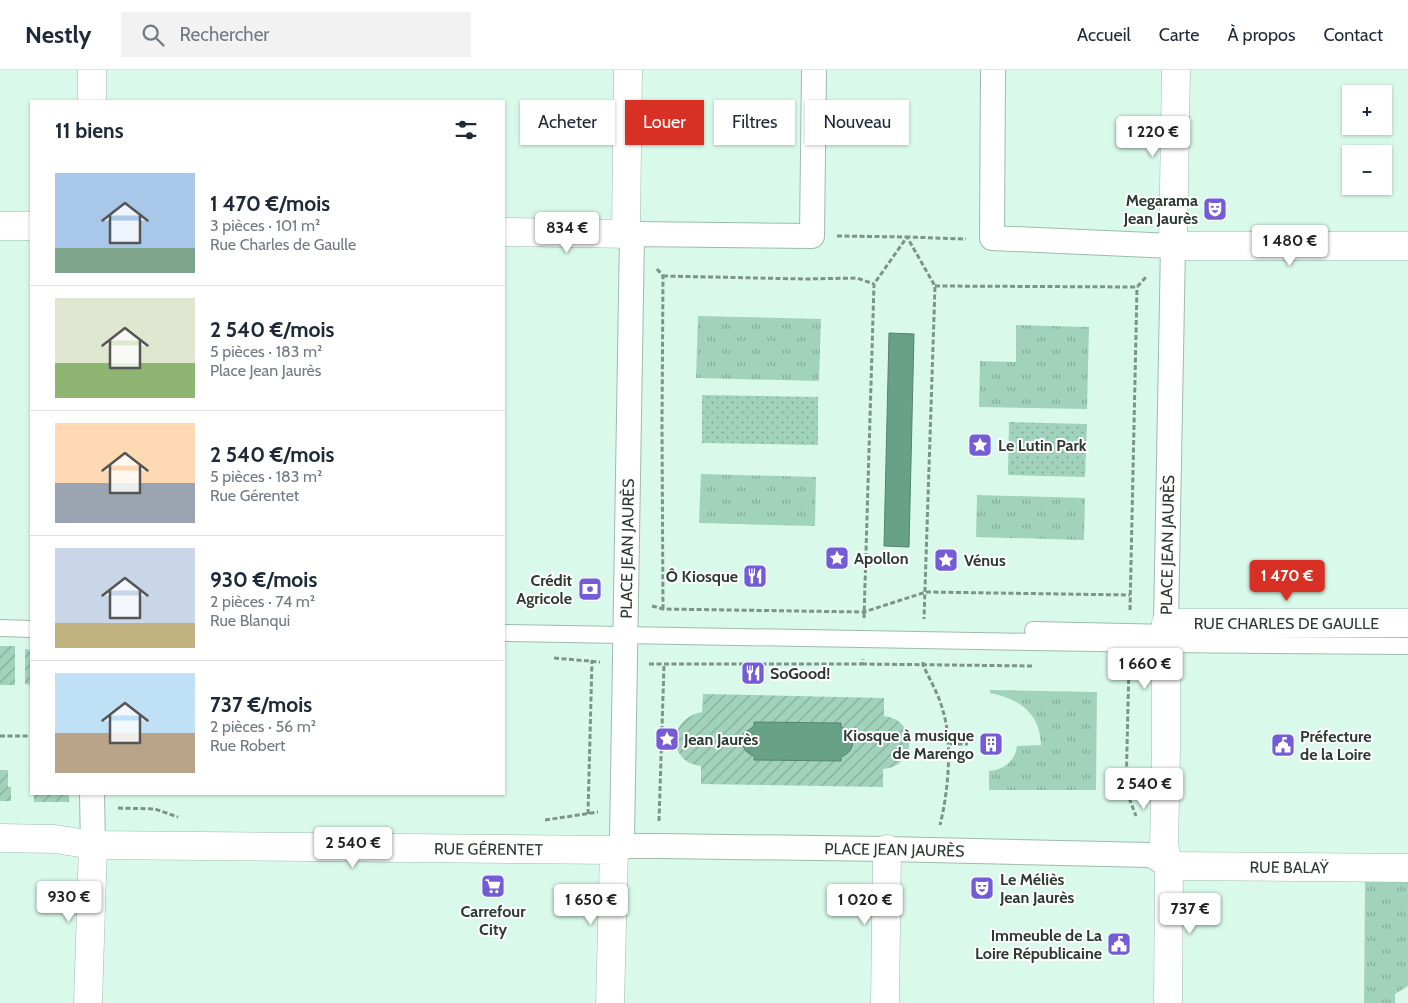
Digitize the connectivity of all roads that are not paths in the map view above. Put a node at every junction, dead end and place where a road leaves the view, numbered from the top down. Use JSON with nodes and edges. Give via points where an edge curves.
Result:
{"nodes":[{"id":1,"x":92,"y":70,"type":"edge"},
{"id":2,"x":628,"y":70,"type":"edge"},
{"id":3,"x":814,"y":70,"type":"edge"},
{"id":4,"x":993,"y":70,"type":"edge"},
{"id":5,"x":1176,"y":70,"type":"edge"},
{"id":6,"x":92,"y":100,"type":"edge"},
{"id":7,"x":0,"y":226,"type":"edge"},
{"id":8,"x":30,"y":226,"type":"edge"},
{"id":9,"x":505,"y":232,"type":"edge"},
{"id":10,"x":632,"y":237,"type":"junction"},
{"id":11,"x":1173,"y":246,"type":"junction"},
{"id":12,"x":1408,"y":246,"type":"edge"},
{"id":13,"x":0,"y":618,"type":"edge"},
{"id":14,"x":30,"y":618,"type":"edge"},
{"id":15,"x":625,"y":620,"type":"junction"},
{"id":16,"x":505,"y":623,"type":"edge"},
{"id":17,"x":1408,"y":623,"type":"edge"},
{"id":18,"x":0,"y":628,"type":"edge"},
{"id":19,"x":30,"y":629,"type":"edge"},
{"id":20,"x":505,"y":633,"type":"edge"},
{"id":21,"x":1166,"y":633,"type":"junction"},
{"id":22,"x":1408,"y":635,"type":"edge"},
{"id":23,"x":1408,"y":646,"type":"edge"},
{"id":24,"x":92,"y":795,"type":"edge"},
{"id":25,"x":0,"y":838,"type":"edge"},
{"id":26,"x":93,"y":845,"type":"junction"},
{"id":27,"x":887,"y":849,"type":"junction"},
{"id":28,"x":614,"y":850,"type":"junction"},
{"id":29,"x":1169,"y":866,"type":"junction"},
{"id":30,"x":1408,"y":868,"type":"edge"},
{"id":31,"x":88,"y":1003,"type":"edge"},
{"id":32,"x":610,"y":1003,"type":"edge"},
{"id":33,"x":885,"y":1003,"type":"edge"},
{"id":34,"x":1168,"y":1003,"type":"edge"}],
"edges":[{"from":1,"to":6,"type":"street"},
{"from":2,"to":10,"type":"street","via":[[626,228]]},
{"from":3,"to":10,"type":"street","via":[[812,236]]},
{"from":4,"to":11,"type":"street","via":[[992,238]]},
{"from":5,"to":11,"type":"street"},
{"from":7,"to":8,"type":"street"},
{"from":9,"to":10,"type":"street"},
{"from":10,"to":15,"type":"street","name":"PLACE JEAN JAURÈS"},
{"from":11,"to":12,"type":"street"},
{"from":11,"to":21,"type":"street","name":"PLACE JEAN JAURÈS"},
{"from":13,"to":14,"type":"lane"},
{"from":15,"to":16,"type":"lane"},
{"from":15,"to":20,"type":"lane"},
{"from":15,"to":21,"type":"lane","via":[[864,626],[924,634],[1129,638]]},
{"from":15,"to":28,"type":"street","name":"PLACE JEAN JAURÈS","via":[[622,839]]},
{"from":17,"to":21,"type":"street","name":"RUE CHARLES DE GAULLE"},
{"from":18,"to":19,"type":"lane"},
{"from":21,"to":22,"type":"lane"},
{"from":21,"to":23,"type":"lane"},
{"from":21,"to":29,"type":"street","name":"PLACE JEAN JAURÈS","via":[[1164,846]]},
{"from":24,"to":26,"type":"street"},
{"from":25,"to":26,"type":"street","name":"RUE GÉRENTET","via":[[55,839]]},
{"from":26,"to":28,"type":"street","name":"RUE GÉRENTET"},
{"from":26,"to":31,"type":"street"},
{"from":27,"to":28,"type":"street","name":"PLACE JEAN JAURÈS","via":[[629,846]]},
{"from":27,"to":29,"type":"street","name":"PLACE JEAN JAURÈS","via":[[1151,855]]},
{"from":27,"to":33,"type":"street"},
{"from":28,"to":32,"type":"street"},
{"from":29,"to":30,"type":"street","name":"RUE BALAŸ"},
{"from":29,"to":34,"type":"street"}]}
